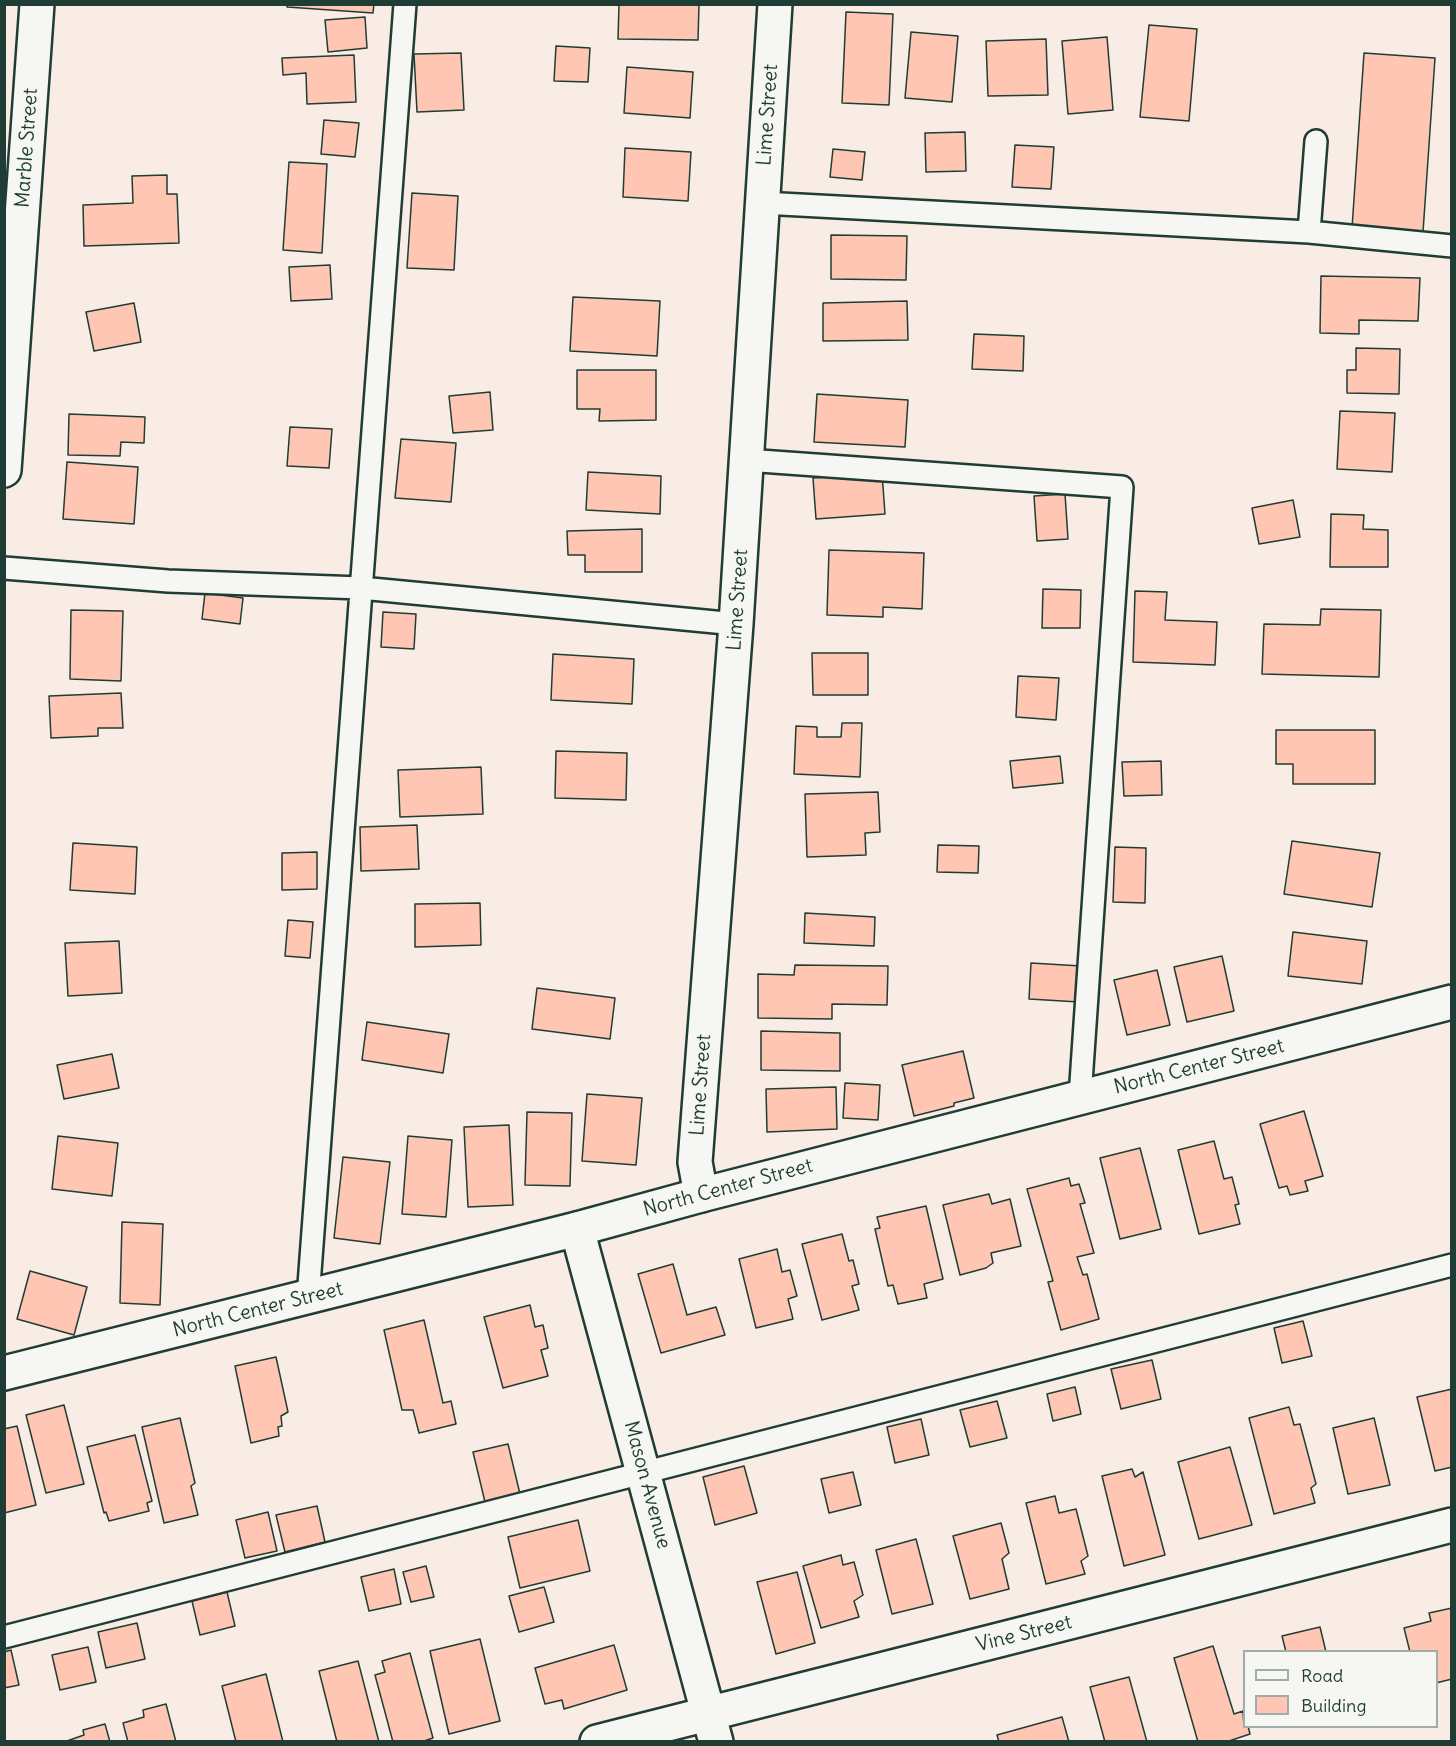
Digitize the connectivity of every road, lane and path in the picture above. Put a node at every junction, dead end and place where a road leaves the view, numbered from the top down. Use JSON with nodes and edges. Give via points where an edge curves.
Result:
{"nodes":[{"id":1,"x":37,"y":4,"type":"edge"},
{"id":2,"x":405,"y":4,"type":"edge"},
{"id":3,"x":775,"y":4,"type":"edge"},
{"id":4,"x":1316,"y":141,"type":"dead end"},
{"id":5,"x":762,"y":203,"type":"junction"},
{"id":6,"x":1309,"y":232,"type":"junction"},
{"id":7,"x":1452,"y":246,"type":"edge"},
{"id":8,"x":746,"y":459,"type":"junction"},
{"id":9,"x":4,"y":470,"type":"edge"},
{"id":10,"x":4,"y":568,"type":"edge"},
{"id":11,"x":361,"y":588,"type":"junction"},
{"id":12,"x":736,"y":624,"type":"junction"},
{"id":13,"x":1452,"y":1002,"type":"edge"},
{"id":14,"x":1080,"y":1097,"type":"junction"},
{"id":15,"x":701,"y":1194,"type":"junction"},
{"id":16,"x":577,"y":1229,"type":"junction"},
{"id":17,"x":1452,"y":1265,"type":"edge"},
{"id":18,"x":308,"y":1298,"type":"junction"},
{"id":19,"x":4,"y":1374,"type":"edge"},
{"id":20,"x":644,"y":1473,"type":"junction"},
{"id":21,"x":1452,"y":1525,"type":"edge"},
{"id":22,"x":4,"y":1636,"type":"edge"},
{"id":23,"x":712,"y":1728,"type":"edge"},
{"id":24,"x":597,"y":1742,"type":"edge"}],
"edges":[{"from":1,"to":9,"type":"street","name":"Marble Street"},
{"from":2,"to":11,"type":"lane"},
{"from":3,"to":5,"type":"street","name":"Lime Street"},
{"from":4,"to":6,"type":"lane"},
{"from":5,"to":6,"type":"lane"},
{"from":5,"to":8,"type":"street","name":"Lime Street"},
{"from":6,"to":7,"type":"lane"},
{"from":8,"to":12,"type":"street","name":"Lime Street"},
{"from":8,"to":14,"type":"lane","via":[[1122,487]]},
{"from":10,"to":11,"type":"lane","via":[[168,581]]},
{"from":11,"to":12,"type":"lane"},
{"from":11,"to":18,"type":"lane"},
{"from":12,"to":15,"type":"street","name":"Lime Street","via":[[696,1162]]},
{"from":13,"to":14,"type":"street","name":"North Center Street"},
{"from":14,"to":15,"type":"street","name":"North Center Street"},
{"from":15,"to":16,"type":"street","name":"North Center Street"},
{"from":16,"to":18,"type":"street","name":"North Center Street"},
{"from":16,"to":20,"type":"street","name":"Mason Avenue"},
{"from":17,"to":20,"type":"lane"},
{"from":18,"to":19,"type":"street","name":"North Center Street"},
{"from":20,"to":22,"type":"lane"},
{"from":20,"to":23,"type":"street","name":"Mason Avenue"},
{"from":21,"to":23,"type":"street","name":"Vine Street"},
{"from":23,"to":24,"type":"street","name":"Vine Street"}]}
